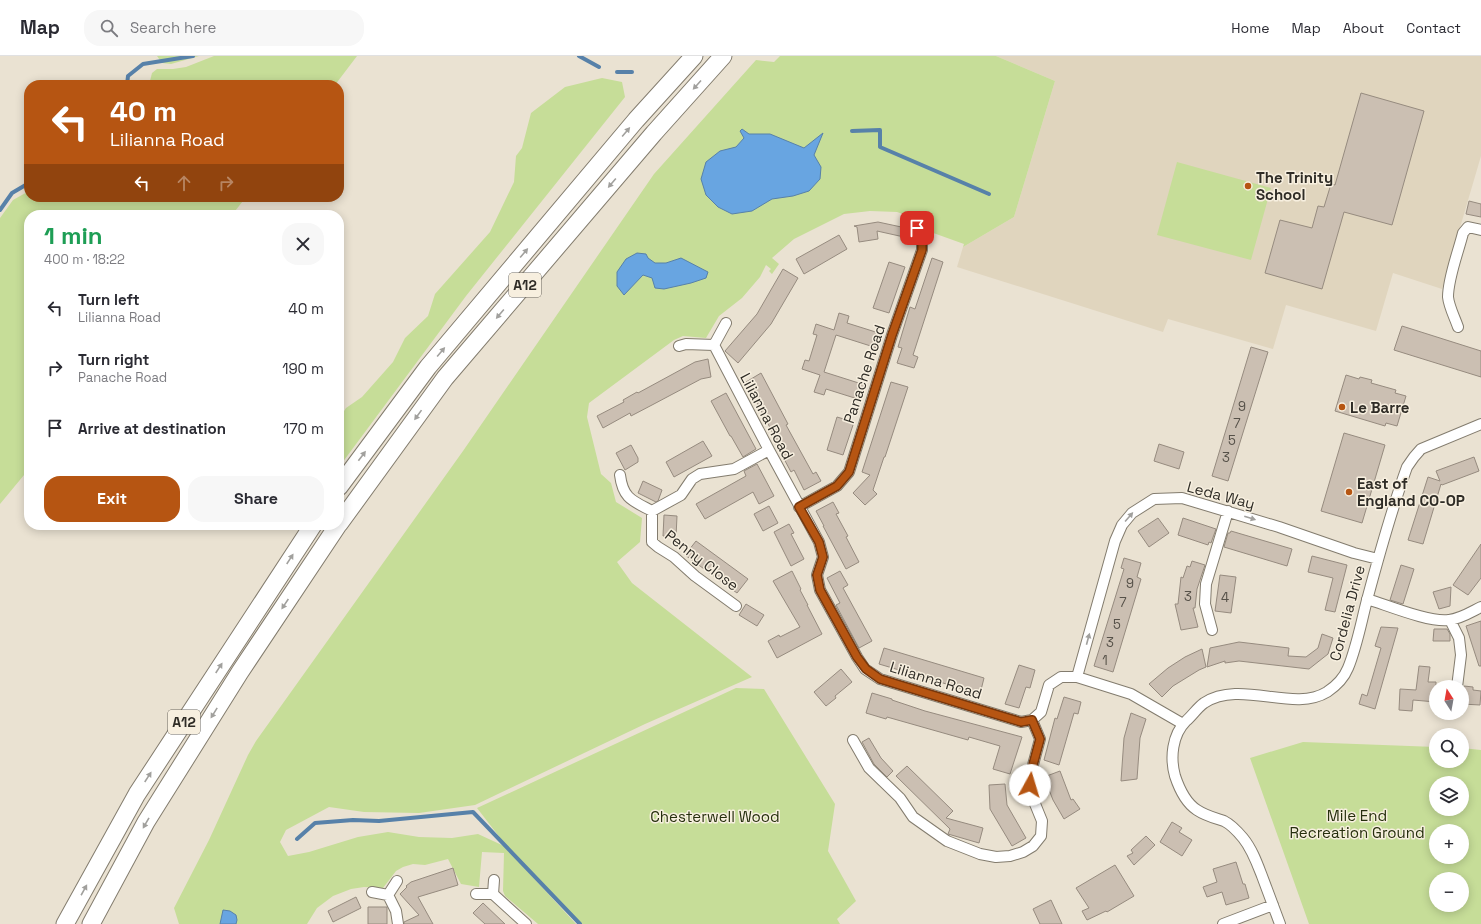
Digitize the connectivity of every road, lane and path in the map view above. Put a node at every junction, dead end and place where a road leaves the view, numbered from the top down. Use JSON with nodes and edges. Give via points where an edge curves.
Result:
{"nodes":[{"id":1,"x":694,"y":56,"type":"edge"},
{"id":2,"x":723,"y":56,"type":"edge"},
{"id":3,"x":917,"y":228,"type":"dead end"},
{"id":4,"x":1481,"y":230,"type":"edge"},
{"id":5,"x":726,"y":323,"type":"dead end"},
{"id":6,"x":1458,"y":327,"type":"dead end"},
{"id":7,"x":714,"y":345,"type":"junction"},
{"id":8,"x":679,"y":346,"type":"dead end"},
{"id":9,"x":1481,"y":424,"type":"edge"},
{"id":10,"x":769,"y":450,"type":"junction"},
{"id":11,"x":620,"y":475,"type":"dead end"},
{"id":12,"x":344,"y":481,"type":"edge"},
{"id":13,"x":799,"y":507,"type":"junction"},
{"id":14,"x":652,"y":511,"type":"junction"},
{"id":15,"x":1228,"y":511,"type":"junction"},
{"id":16,"x":344,"y":517,"type":"edge"},
{"id":17,"x":310,"y":530,"type":"edge"},
{"id":18,"x":335,"y":530,"type":"edge"},
{"id":19,"x":1378,"y":559,"type":"junction"},
{"id":20,"x":1367,"y":599,"type":"junction"},
{"id":21,"x":736,"y":606,"type":"dead end"},
{"id":22,"x":1481,"y":607,"type":"edge"},
{"id":23,"x":1450,"y":620,"type":"junction"},
{"id":24,"x":1212,"y":630,"type":"dead end"},
{"id":25,"x":1077,"y":677,"type":"junction"},
{"id":26,"x":1458,"y":680,"type":"edge"},
{"id":27,"x":1032,"y":720,"type":"junction"},
{"id":28,"x":1183,"y":724,"type":"junction"},
{"id":29,"x":854,"y":740,"type":"dead end"},
{"id":30,"x":494,"y":880,"type":"dead end"},
{"id":31,"x":397,"y":881,"type":"dead end"},
{"id":32,"x":372,"y":892,"type":"dead end"},
{"id":33,"x":476,"y":894,"type":"dead end"},
{"id":34,"x":493,"y":894,"type":"junction"},
{"id":35,"x":388,"y":895,"type":"junction"},
{"id":36,"x":1273,"y":905,"type":"junction"},
{"id":37,"x":65,"y":924,"type":"edge"},
{"id":38,"x":91,"y":924,"type":"edge"},
{"id":39,"x":398,"y":924,"type":"edge"},
{"id":40,"x":526,"y":924,"type":"edge"},
{"id":41,"x":1223,"y":924,"type":"edge"},
{"id":42,"x":1280,"y":924,"type":"edge"}],
"edges":[{"from":12,"to":1,"type":"highway","number":"A12","one_way":true,"via":[[428,367],[636,120]]},
{"from":2,"to":16,"type":"highway","number":"A12","one_way":true,"via":[[445,378]]},
{"from":3,"to":13,"type":"street","name":"Panache Road","via":[[922,239],[922,250],[849,472],[837,486]]},
{"from":4,"to":6,"type":"street","via":[[1468,226],[1463,233],[1450,285],[1448,298]]},
{"from":5,"to":7,"type":"street"},
{"from":7,"to":8,"type":"street"},
{"from":7,"to":10,"type":"street","name":"Lilianna Road"},
{"from":9,"to":19,"type":"street","name":"Cordelia Drive","via":[[1421,449],[1414,456],[1401,484]]},
{"from":10,"to":13,"type":"street","name":"Lilianna Road"},
{"from":10,"to":14,"type":"street","via":[[734,469],[700,474],[692,479],[681,495]]},
{"from":11,"to":14,"type":"street","via":[[626,495]]},
{"from":13,"to":27,"type":"street","name":"Lilianna Road","via":[[819,542],[823,557],[817,575],[820,590],[848,643],[866,669],[880,679],[1021,722]]},
{"from":14,"to":21,"type":"street","name":"Penny Close","via":[[652,542]]},
{"from":15,"to":19,"type":"street","name":"Leda Way","one_way":true},
{"from":15,"to":24,"type":"street","via":[[1206,584],[1205,604]]},
{"from":25,"to":15,"type":"street","name":"Leda Way","one_way":true,"via":[[1115,542],[1122,525],[1132,513],[1154,499],[1182,498]]},
{"from":37,"to":17,"type":"highway","number":"A12","one_way":true,"via":[[137,794]]},
{"from":18,"to":38,"type":"highway","number":"A12","one_way":true,"via":[[240,672],[146,822]]},
{"from":19,"to":20,"type":"street","name":"Cordelia Drive"},
{"from":20,"to":23,"type":"street","via":[[1428,619]]},
{"from":20,"to":28,"type":"street","name":"Cordelia Drive","via":[[1348,669],[1343,678],[1326,692],[1315,697],[1299,699],[1235,694],[1216,698],[1204,703]]},
{"from":22,"to":23,"type":"street"},
{"from":23,"to":26,"type":"street","via":[[1459,638],[1461,655]]},
{"from":25,"to":27,"type":"street","via":[[1061,677],[1049,685],[1041,712]]},
{"from":25,"to":28,"type":"street","via":[[1131,694]]},
{"from":27,"to":29,"type":"street","via":[[1040,739],[1030,776],[1031,794],[1042,821],[1041,836],[1033,846],[1010,856],[980,854],[947,841],[913,817],[900,798],[869,768]]},
{"from":28,"to":36,"type":"street","name":"Cordelia Drive","via":[[1178,732],[1172,756],[1178,784],[1197,810],[1224,822],[1245,840]]},
{"from":30,"to":34,"type":"street"},
{"from":31,"to":35,"type":"street"},
{"from":32,"to":35,"type":"street"},
{"from":33,"to":34,"type":"street"},
{"from":34,"to":40,"type":"street"},
{"from":35,"to":39,"type":"street","via":[[396,911]]},
{"from":36,"to":41,"type":"street"},
{"from":36,"to":42,"type":"street","name":"Cordelia Drive"}]}
